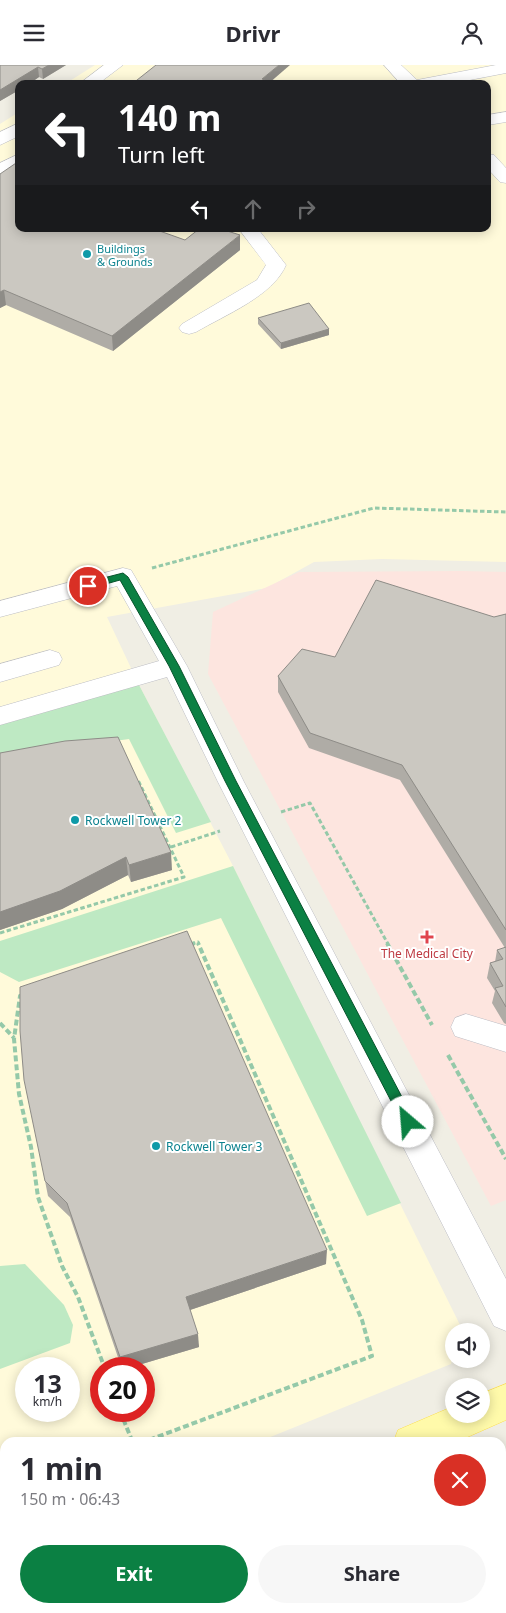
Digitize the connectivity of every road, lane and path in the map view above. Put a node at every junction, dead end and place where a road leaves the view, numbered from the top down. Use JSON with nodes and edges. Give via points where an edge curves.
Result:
{"nodes":[{"id":1,"x":115,"y":65,"type":"edge"},
{"id":2,"x":392,"y":65,"type":"edge"},
{"id":3,"x":506,"y":68,"type":"edge"},
{"id":4,"x":93,"y":80,"type":"edge"},
{"id":5,"x":406,"y":80,"type":"edge"},
{"id":6,"x":443,"y":80,"type":"edge"},
{"id":7,"x":506,"y":117,"type":"edge"},
{"id":8,"x":491,"y":120,"type":"edge"},
{"id":9,"x":15,"y":131,"type":"edge"},
{"id":10,"x":0,"y":141,"type":"edge"},
{"id":11,"x":0,"y":147,"type":"edge"},
{"id":12,"x":15,"y":153,"type":"edge"},
{"id":13,"x":15,"y":162,"type":"edge"},
{"id":14,"x":491,"y":162,"type":"edge"},
{"id":15,"x":0,"y":171,"type":"edge"},
{"id":16,"x":506,"y":178,"type":"edge"},
{"id":17,"x":250,"y":232,"type":"edge"},
{"id":18,"x":189,"y":327,"type":"dead end"},
{"id":19,"x":506,"y":512,"type":"edge"},
{"id":20,"x":123,"y":577,"type":"junction"},
{"id":21,"x":0,"y":609,"type":"edge"},
{"id":22,"x":50,"y":659,"type":"dead end"},
{"id":23,"x":174,"y":666,"type":"junction"},
{"id":24,"x":0,"y":673,"type":"edge"},
{"id":25,"x":0,"y":716,"type":"edge"},
{"id":26,"x":136,"y":776,"type":"edge"},
{"id":27,"x":252,"y":821,"type":"junction"},
{"id":28,"x":171,"y":847,"type":"junction"},
{"id":29,"x":0,"y":933,"type":"edge"},
{"id":30,"x":180,"y":947,"type":"edge"},
{"id":31,"x":29,"y":993,"type":"edge"},
{"id":32,"x":0,"y":1023,"type":"edge"},
{"id":33,"x":466,"y":1027,"type":"dead end"},
{"id":34,"x":436,"y":1031,"type":"dead end"},
{"id":35,"x":14,"y":1039,"type":"junction"},
{"id":36,"x":506,"y":1039,"type":"edge"},
{"id":37,"x":445,"y":1048,"type":"dead end"},
{"id":38,"x":506,"y":1159,"type":"edge"},
{"id":39,"x":506,"y":1314,"type":"edge"},
{"id":40,"x":100,"y":1357,"type":"edge"},
{"id":41,"x":506,"y":1402,"type":"edge"},
{"id":42,"x":490,"y":1409,"type":"edge"},
{"id":43,"x":124,"y":1422,"type":"edge"},
{"id":44,"x":457,"y":1423,"type":"edge"},
{"id":45,"x":130,"y":1437,"type":"edge"},
{"id":46,"x":157,"y":1437,"type":"edge"},
{"id":47,"x":425,"y":1437,"type":"edge"}],
"edges":[{"from":1,"to":4,"type":"street"},
{"from":2,"to":5,"type":"street"},
{"from":3,"to":6,"type":"street"},
{"from":7,"to":8,"type":"street"},
{"from":9,"to":10,"type":"street"},
{"from":11,"to":12,"type":"street"},
{"from":13,"to":15,"type":"street"},
{"from":14,"to":16,"type":"street"},
{"from":17,"to":18,"type":"street","via":[[276,265],[272,275],[264,283]]},
{"from":19,"to":20,"type":"path","via":[[374,508]]},
{"from":20,"to":21,"type":"street"},
{"from":20,"to":23,"type":"street"},
{"from":22,"to":24,"type":"street"},
{"from":23,"to":25,"type":"street"},
{"from":23,"to":27,"type":"street"},
{"from":26,"to":28,"type":"path"},
{"from":27,"to":28,"type":"path"},
{"from":27,"to":34,"type":"path","via":[[310,803]]},
{"from":27,"to":39,"type":"street"},
{"from":28,"to":29,"type":"path","via":[[184,877]]},
{"from":30,"to":46,"type":"path","via":[[198,942],[362,1320],[372,1356]]},
{"from":31,"to":35,"type":"path","via":[[20,996]]},
{"from":32,"to":35,"type":"path"},
{"from":33,"to":36,"type":"street"},
{"from":35,"to":40,"type":"path","via":[[19,1094],[38,1197],[62,1266],[78,1297]]},
{"from":37,"to":38,"type":"path"},
{"from":41,"to":42,"type":"main road"},
{"from":43,"to":45,"type":"path"},
{"from":44,"to":47,"type":"main road"}]}
